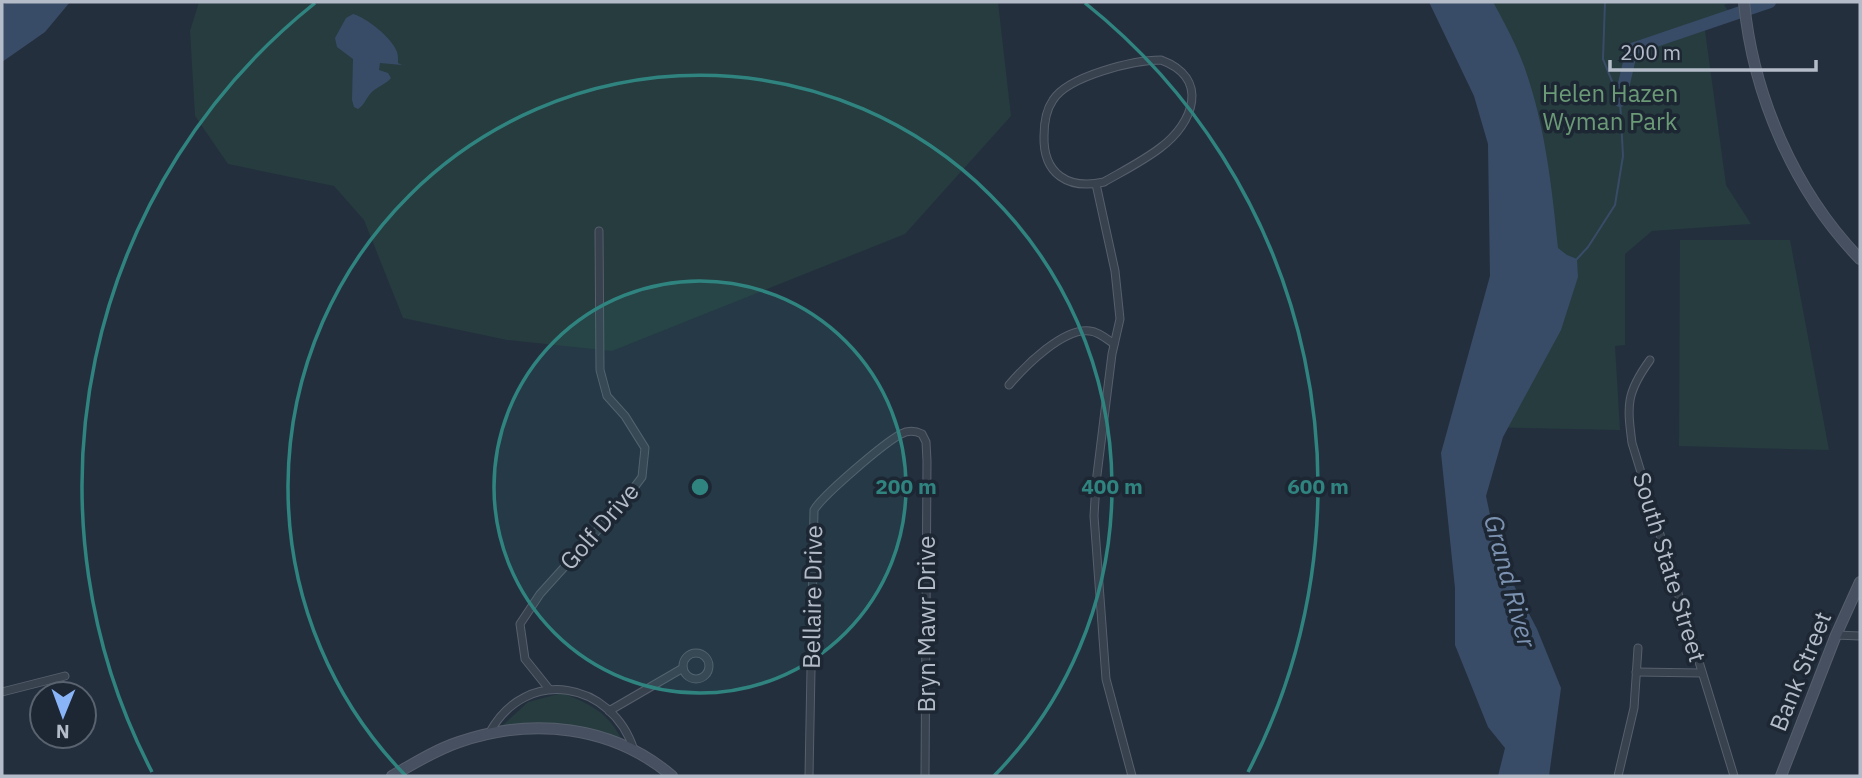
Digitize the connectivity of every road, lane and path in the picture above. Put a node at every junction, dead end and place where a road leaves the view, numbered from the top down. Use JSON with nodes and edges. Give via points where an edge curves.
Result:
{"nodes":[{"id":1,"x":1744,"y":2,"type":"edge"},
{"id":2,"x":1096,"y":184,"type":"junction"},
{"id":3,"x":600,"y":230,"type":"dead end"},
{"id":4,"x":1860,"y":259,"type":"edge"},
{"id":5,"x":1114,"y":344,"type":"junction"},
{"id":6,"x":1650,"y":360,"type":"dead end"},
{"id":7,"x":1009,"y":385,"type":"dead end"},
{"id":8,"x":919,"y":432,"type":"joint"},
{"id":9,"x":1860,"y":582,"type":"edge"},
{"id":10,"x":1836,"y":635,"type":"junction"},
{"id":11,"x":1860,"y":636,"type":"edge"},
{"id":12,"x":1638,"y":648,"type":"dead end"},
{"id":13,"x":683,"y":668,"type":"dead end"},
{"id":14,"x":1636,"y":672,"type":"junction"},
{"id":15,"x":1702,"y":673,"type":"junction"},
{"id":16,"x":65,"y":676,"type":"dead end"},
{"id":17,"x":549,"y":689,"type":"junction"},
{"id":18,"x":2,"y":692,"type":"edge"},
{"id":19,"x":609,"y":711,"type":"junction"},
{"id":20,"x":490,"y":732,"type":"junction"},
{"id":21,"x":634,"y":750,"type":"junction"},
{"id":22,"x":392,"y":776,"type":"edge"},
{"id":23,"x":672,"y":776,"type":"edge"},
{"id":24,"x":809,"y":776,"type":"edge"},
{"id":25,"x":925,"y":776,"type":"edge"},
{"id":26,"x":1132,"y":776,"type":"edge"},
{"id":27,"x":1618,"y":776,"type":"edge"},
{"id":28,"x":1734,"y":776,"type":"edge"},
{"id":29,"x":1781,"y":776,"type":"edge"}],
"edges":[{"from":1,"to":4,"type":"main road","via":[[1767,106],[1780,139],[1813,199]]},
{"from":2,"to":2,"type":"street","via":[[1065,180],[1044,155],[1045,122],[1054,99],[1073,83],[1137,61],[1161,60],[1174,65],[1192,87],[1193,100],[1179,129],[1162,147]]},
{"from":2,"to":5,"type":"street","via":[[1119,296]]},
{"from":3,"to":17,"type":"street","name":"Golf Drive","via":[[600,370],[607,396],[645,447],[642,477],[540,594],[520,624],[525,659]]},
{"from":5,"to":7,"type":"street","via":[[1087,330],[1073,334],[1024,368]]},
{"from":5,"to":26,"type":"street","via":[[1094,516],[1106,679]]},
{"from":6,"to":15,"type":"street","name":"South State Street","via":[[1629,399],[1632,443]]},
{"from":8,"to":24,"type":"street","name":"Bellaire Drive","via":[[902,433],[814,510]]},
{"from":8,"to":25,"type":"street","name":"Bryn Mawr Drive","via":[[926,442],[927,461]]},
{"from":9,"to":10,"type":"main road","name":"Bank Street"},
{"from":10,"to":11,"type":"street"},
{"from":10,"to":29,"type":"main road","name":"Bank Street"},
{"from":12,"to":14,"type":"street"},
{"from":13,"to":19,"type":"street"},
{"from":14,"to":15,"type":"street"},
{"from":14,"to":27,"type":"street","via":[[1634,708]]},
{"from":15,"to":28,"type":"street","name":"South State Street"},
{"from":16,"to":18,"type":"street"},
{"from":17,"to":19,"type":"street","via":[[576,691]]},
{"from":17,"to":20,"type":"street","via":[[511,706]]},
{"from":19,"to":21,"type":"street","via":[[630,737]]},
{"from":20,"to":21,"type":"main road","via":[[533,727],[591,734]]},
{"from":20,"to":22,"type":"main road","via":[[424,757]]},
{"from":21,"to":23,"type":"main road"}]}
